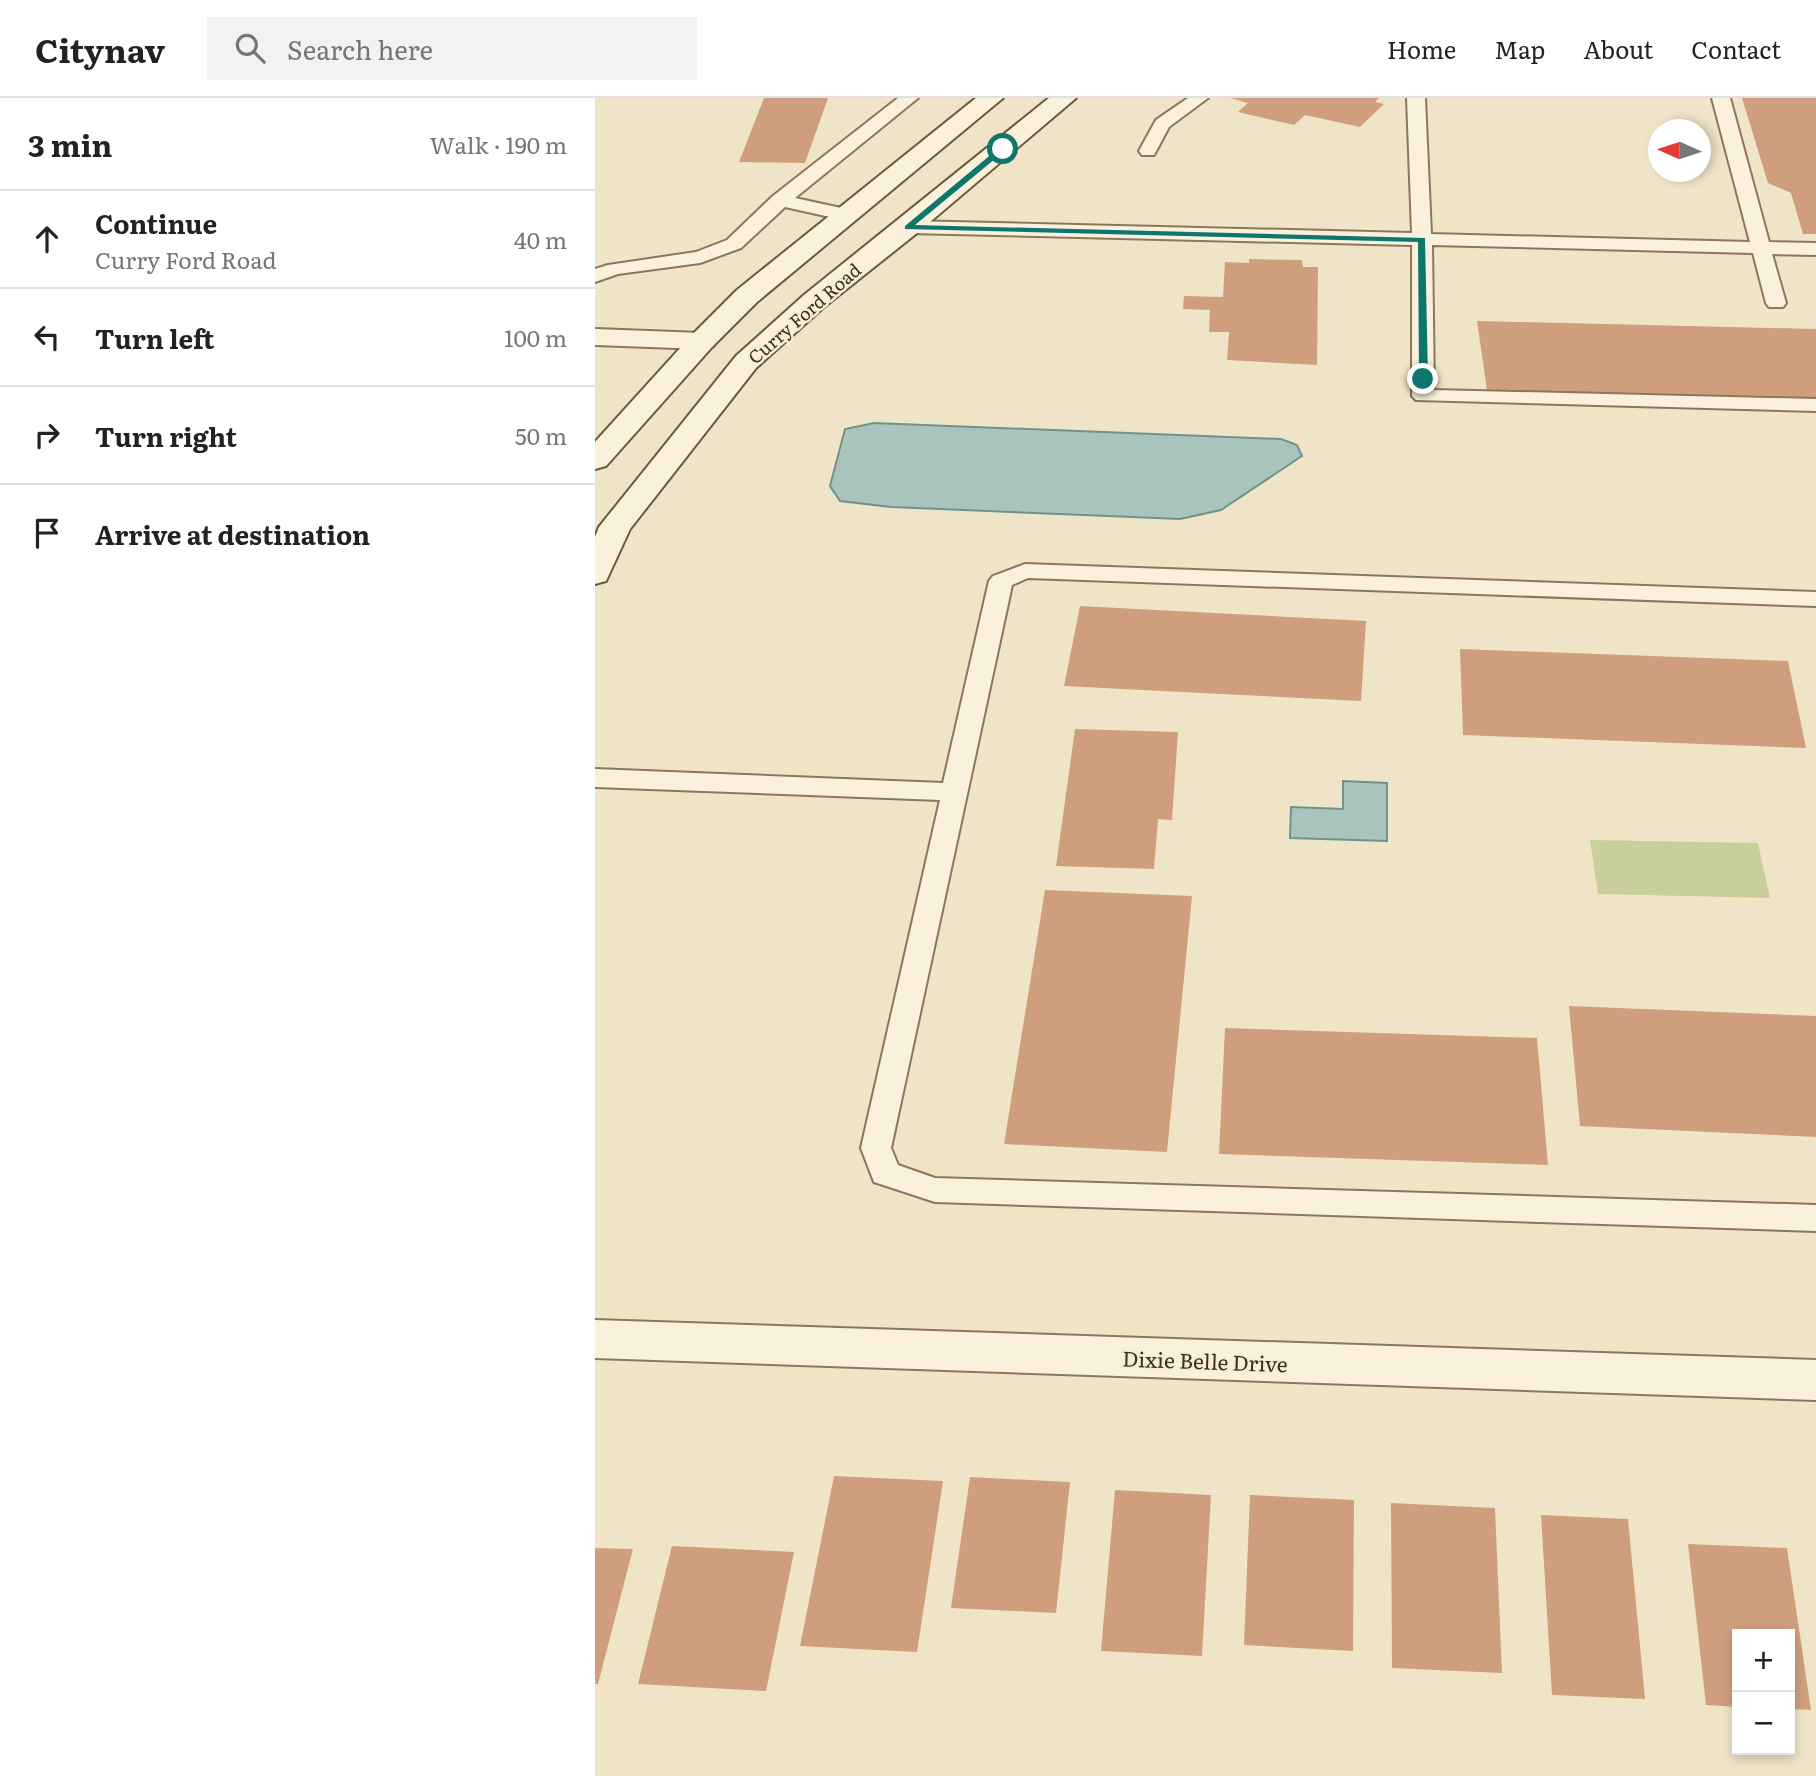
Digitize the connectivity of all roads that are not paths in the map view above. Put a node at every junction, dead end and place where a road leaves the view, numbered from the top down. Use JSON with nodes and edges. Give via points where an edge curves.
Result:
{"nodes":[{"id":1,"x":909,"y":98,"type":"edge"},
{"id":2,"x":1064,"y":98,"type":"edge"},
{"id":3,"x":1199,"y":98,"type":"edge"},
{"id":4,"x":1416,"y":98,"type":"edge"},
{"id":5,"x":1721,"y":98,"type":"edge"},
{"id":6,"x":986,"y":99,"type":"edge"},
{"id":7,"x":1148,"y":151,"type":"dead end"},
{"id":8,"x":780,"y":200,"type":"junction"},
{"id":9,"x":848,"y":215,"type":"junction"},
{"id":10,"x":908,"y":227,"type":"junction"},
{"id":11,"x":1422,"y":240,"type":"junction"},
{"id":12,"x":1762,"y":248,"type":"junction"},
{"id":13,"x":1816,"y":249,"type":"edge"},
{"id":14,"x":595,"y":276,"type":"edge"},
{"id":15,"x":1776,"y":303,"type":"dead end"},
{"id":16,"x":595,"y":337,"type":"edge"},
{"id":17,"x":702,"y":341,"type":"junction"},
{"id":18,"x":1816,"y":405,"type":"edge"},
{"id":19,"x":595,"y":460,"type":"edge"},
{"id":20,"x":615,"y":527,"type":"junction"},
{"id":21,"x":595,"y":574,"type":"edge"},
{"id":22,"x":1816,"y":599,"type":"edge"},
{"id":23,"x":595,"y":778,"type":"edge"},
{"id":24,"x":955,"y":792,"type":"junction"},
{"id":25,"x":1816,"y":1218,"type":"edge"},
{"id":26,"x":595,"y":1339,"type":"edge"},
{"id":27,"x":1816,"y":1380,"type":"edge"}],
"edges":[{"from":1,"to":8,"type":"lane"},
{"from":2,"to":10,"type":"main road","name":"Curry Ford Road"},
{"from":3,"to":7,"type":"lane","via":[[1163,124]]},
{"from":4,"to":11,"type":"lane"},
{"from":5,"to":12,"type":"lane"},
{"from":6,"to":9,"type":"main road"},
{"from":8,"to":9,"type":"lane"},
{"from":8,"to":14,"type":"lane","via":[[734,244],[700,257]]},
{"from":9,"to":17,"type":"main road","via":[[747,296]]},
{"from":10,"to":11,"type":"lane"},
{"from":10,"to":20,"type":"main road","name":"Curry Ford Road","via":[[746,362]]},
{"from":11,"to":12,"type":"lane"},
{"from":11,"to":18,"type":"lane","via":[[1423,396]]},
{"from":12,"to":13,"type":"lane"},
{"from":12,"to":15,"type":"lane"},
{"from":16,"to":17,"type":"main road"},
{"from":17,"to":19,"type":"main road"},
{"from":17,"to":20,"type":"main road","via":[[713,356],[698,383],[621,479]]},
{"from":20,"to":21,"type":"main road","name":"Curry Ford Road"},
{"from":22,"to":24,"type":"lane","via":[[1025,571],[1002,581]]},
{"from":23,"to":24,"type":"lane"},
{"from":24,"to":25,"type":"lane","via":[[876,1148],[885,1173],[935,1190]]},
{"from":26,"to":27,"type":"main road","name":"Dixie Belle Drive"}]}
